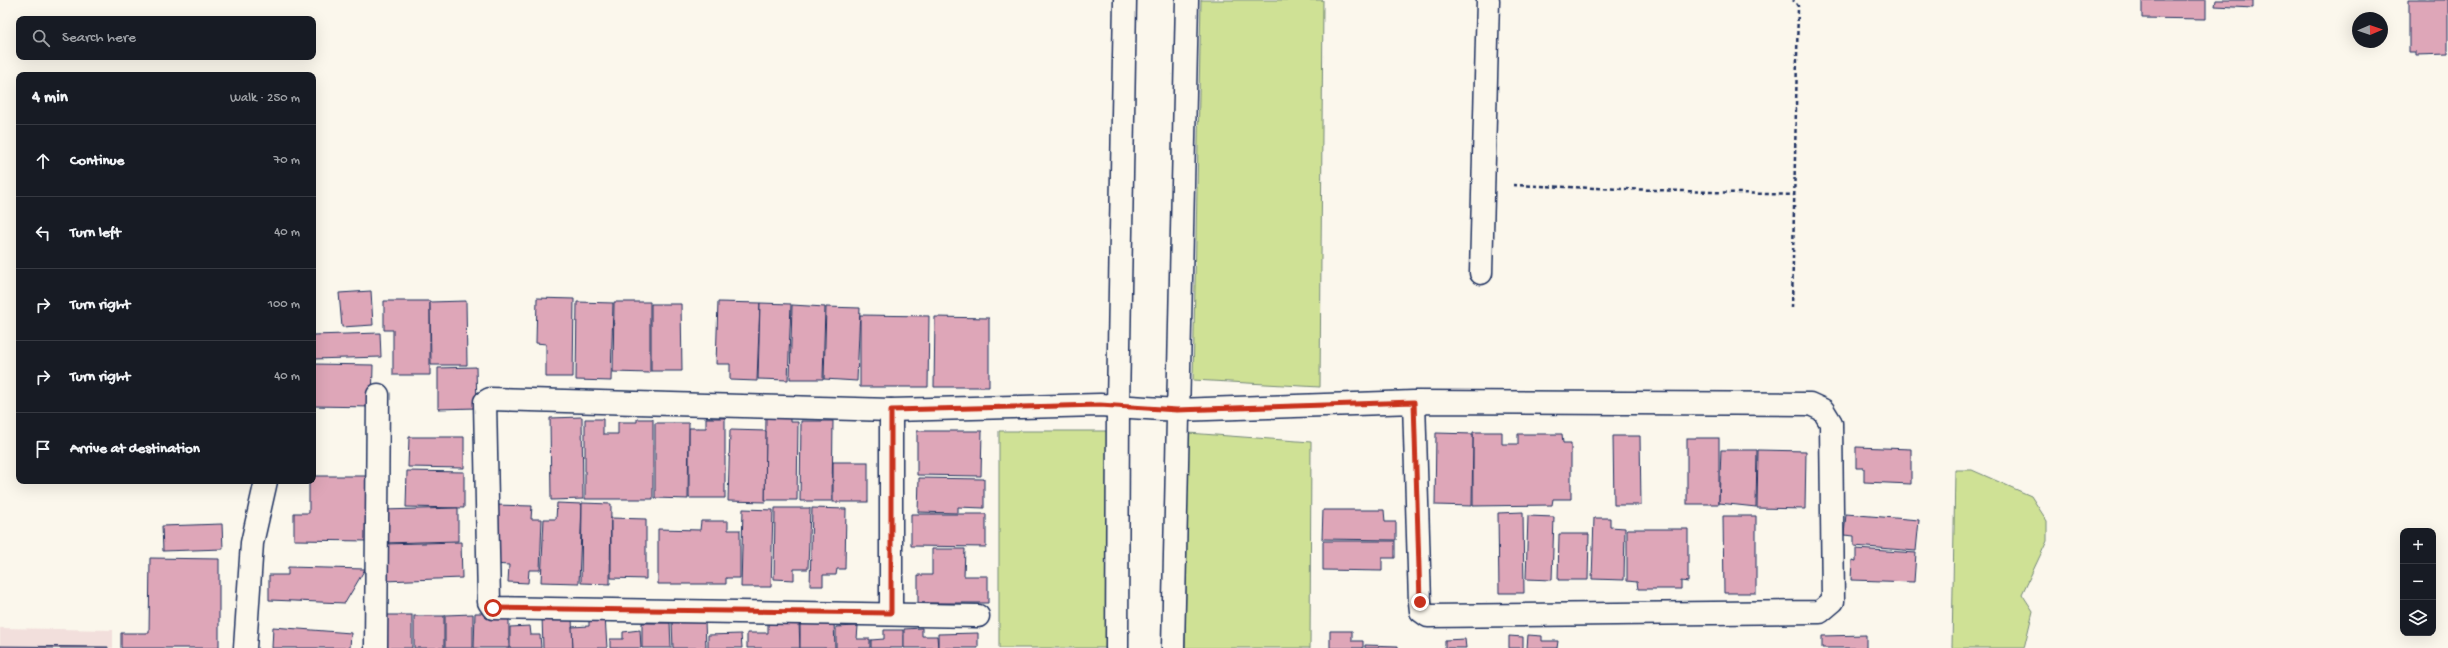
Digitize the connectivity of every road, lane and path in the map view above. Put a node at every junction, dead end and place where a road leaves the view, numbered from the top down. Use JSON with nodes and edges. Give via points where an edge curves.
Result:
{"nodes":[{"id":1,"x":1125,"y":0,"type":"edge"},
{"id":2,"x":1187,"y":0,"type":"edge"},
{"id":3,"x":1488,"y":0,"type":"edge"},
{"id":4,"x":1793,"y":0,"type":"edge"},
{"id":5,"x":1483,"y":184,"type":"junction"},
{"id":6,"x":1794,"y":195,"type":"junction"},
{"id":7,"x":1481,"y":273,"type":"dead end"},
{"id":8,"x":1792,"y":308,"type":"dead end"},
{"id":9,"x":378,"y":395,"type":"dead end"},
{"id":10,"x":1414,"y":402,"type":"junction"},
{"id":11,"x":1118,"y":406,"type":"junction"},
{"id":12,"x":891,"y":410,"type":"junction"},
{"id":13,"x":1177,"y":410,"type":"junction"},
{"id":14,"x":265,"y":484,"type":"edge"},
{"id":15,"x":891,"y":613,"type":"junction"},
{"id":16,"x":978,"y":616,"type":"dead end"},
{"id":17,"x":246,"y":648,"type":"edge"},
{"id":18,"x":376,"y":648,"type":"edge"},
{"id":19,"x":1117,"y":648,"type":"edge"},
{"id":20,"x":1173,"y":648,"type":"edge"}],
"edges":[{"from":1,"to":11,"type":"street"},
{"from":2,"to":13,"type":"street"},
{"from":3,"to":5,"type":"street"},
{"from":4,"to":6,"type":"path","via":[[1798,6]]},
{"from":5,"to":6,"type":"path"},
{"from":5,"to":7,"type":"street"},
{"from":6,"to":8,"type":"path"},
{"from":9,"to":18,"type":"street"},
{"from":10,"to":10,"type":"street","via":[[1810,404],[1823,410],[1830,423],[1832,602],[1820,612],[1428,616],[1421,611],[1420,602]]},
{"from":10,"to":13,"type":"street"},
{"from":11,"to":12,"type":"street"},
{"from":11,"to":13,"type":"street"},
{"from":11,"to":19,"type":"street"},
{"from":12,"to":15,"type":"street"},
{"from":12,"to":15,"type":"street","via":[[490,399],[485,402],[484,407],[490,602],[493,608]]},
{"from":13,"to":20,"type":"street"},
{"from":14,"to":17,"type":"street","via":[[252,543]]},
{"from":15,"to":16,"type":"street"}]}
